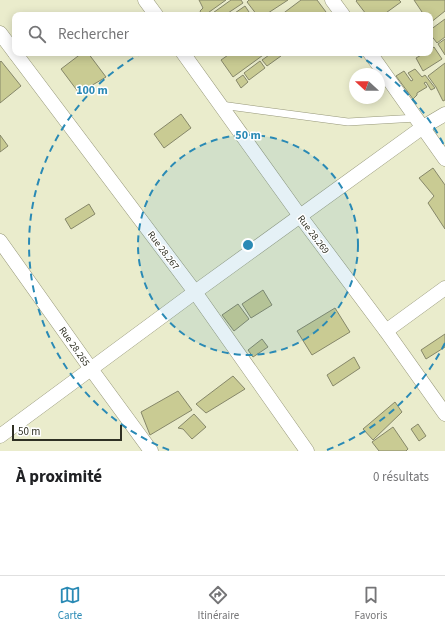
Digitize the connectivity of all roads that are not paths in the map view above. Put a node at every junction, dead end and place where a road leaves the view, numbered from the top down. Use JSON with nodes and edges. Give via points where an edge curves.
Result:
{"nodes":[{"id":1,"x":145,"y":0,"type":"edge"},
{"id":2,"x":332,"y":0,"type":"edge"},
{"id":3,"x":154,"y":12,"type":"edge"},
{"id":4,"x":341,"y":12,"type":"edge"},
{"id":5,"x":0,"y":33,"type":"edge"},
{"id":6,"x":12,"y":49,"type":"edge"},
{"id":7,"x":17,"y":56,"type":"edge"},
{"id":8,"x":185,"y":56,"type":"edge"},
{"id":9,"x":372,"y":56,"type":"edge"},
{"id":10,"x":221,"y":105,"type":"junction"},
{"id":11,"x":445,"y":114,"type":"edge"},
{"id":12,"x":420,"y":123,"type":"junction"},
{"id":13,"x":445,"y":159,"type":"edge"},
{"id":14,"x":300,"y":216,"type":"junction"},
{"id":15,"x":0,"y":241,"type":"edge"},
{"id":16,"x":445,"y":288,"type":"edge"},
{"id":17,"x":196,"y":292,"type":"junction"},
{"id":18,"x":386,"y":331,"type":"junction"},
{"id":19,"x":91,"y":369,"type":"junction"},
{"id":20,"x":445,"y":414,"type":"edge"},
{"id":21,"x":0,"y":436,"type":"edge"},
{"id":22,"x":151,"y":451,"type":"edge"},
{"id":23,"x":307,"y":451,"type":"edge"}],
"edges":[{"from":1,"to":3,"type":"street"},
{"from":2,"to":4,"type":"street"},
{"from":5,"to":6,"type":"street","name":"Rue 28.267"},
{"from":7,"to":17,"type":"street","name":"Rue 28.267"},
{"from":8,"to":10,"type":"street","name":"Rue 28.269"},
{"from":9,"to":12,"type":"street"},
{"from":10,"to":12,"type":"lane","via":[[348,122]]},
{"from":10,"to":14,"type":"street","name":"Rue 28.269"},
{"from":11,"to":12,"type":"street"},
{"from":12,"to":13,"type":"street"},
{"from":12,"to":14,"type":"street"},
{"from":14,"to":17,"type":"street"},
{"from":14,"to":18,"type":"street","name":"Rue 28.269"},
{"from":15,"to":19,"type":"street","name":"Rue 28.265"},
{"from":16,"to":18,"type":"street"},
{"from":17,"to":19,"type":"street"},
{"from":17,"to":23,"type":"street","name":"Rue 28.267"},
{"from":18,"to":20,"type":"street","name":"Rue 28.269"},
{"from":19,"to":21,"type":"street"},
{"from":19,"to":22,"type":"street","name":"Rue 28.265"}]}
